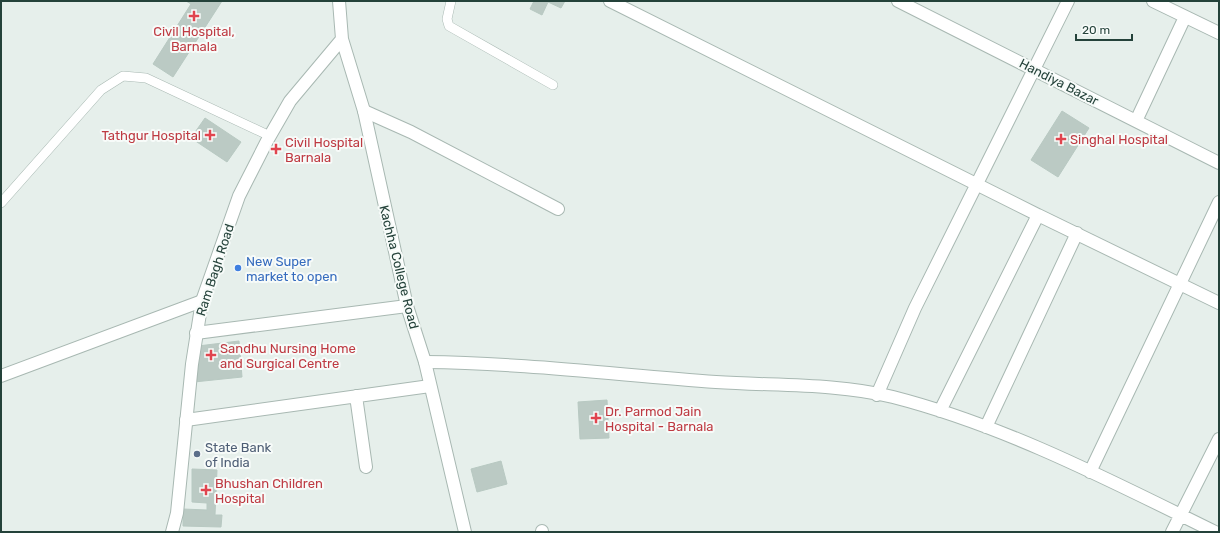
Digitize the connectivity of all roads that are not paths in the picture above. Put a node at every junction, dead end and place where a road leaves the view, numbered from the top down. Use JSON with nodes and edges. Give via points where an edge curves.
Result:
{"nodes":[{"id":1,"x":339,"y":1,"type":"edge"},
{"id":2,"x":451,"y":1,"type":"edge"},
{"id":3,"x":610,"y":1,"type":"edge"},
{"id":4,"x":898,"y":1,"type":"edge"},
{"id":5,"x":1068,"y":1,"type":"edge"},
{"id":6,"x":1153,"y":1,"type":"edge"},
{"id":7,"x":1185,"y":17,"type":"junction"},
{"id":8,"x":1219,"y":33,"type":"edge"},
{"id":9,"x":342,"y":39,"type":"junction"},
{"id":10,"x":1035,"y":70,"type":"junction"},
{"id":11,"x":554,"y":85,"type":"dead end"},
{"id":12,"x":364,"y":111,"type":"junction"},
{"id":13,"x":1136,"y":121,"type":"junction"},
{"id":14,"x":270,"y":136,"type":"junction"},
{"id":15,"x":1219,"y":163,"type":"edge"},
{"id":16,"x":978,"y":186,"type":"junction"},
{"id":17,"x":1219,"y":202,"type":"edge"},
{"id":18,"x":1,"y":203,"type":"edge"},
{"id":19,"x":558,"y":208,"type":"dead end"},
{"id":20,"x":1038,"y":215,"type":"junction"},
{"id":21,"x":1077,"y":233,"type":"junction"},
{"id":22,"x":1180,"y":285,"type":"junction"},
{"id":23,"x":202,"y":301,"type":"junction"},
{"id":24,"x":1219,"y":303,"type":"edge"},
{"id":25,"x":407,"y":306,"type":"junction"},
{"id":26,"x":196,"y":333,"type":"junction"},
{"id":27,"x":425,"y":362,"type":"junction"},
{"id":28,"x":1,"y":376,"type":"edge"},
{"id":29,"x":430,"y":386,"type":"junction"},
{"id":30,"x":877,"y":395,"type":"junction"},
{"id":31,"x":356,"y":396,"type":"junction"},
{"id":32,"x":940,"y":412,"type":"junction"},
{"id":33,"x":186,"y":420,"type":"junction"},
{"id":34,"x":986,"y":427,"type":"junction"},
{"id":35,"x":1219,"y":439,"type":"edge"},
{"id":36,"x":366,"y":467,"type":"dead end"},
{"id":37,"x":1090,"y":472,"type":"junction"},
{"id":38,"x":1179,"y":514,"type":"junction"},
{"id":39,"x":172,"y":532,"type":"edge"},
{"id":40,"x":465,"y":532,"type":"edge"},
{"id":41,"x":1172,"y":532,"type":"edge"},
{"id":42,"x":1215,"y":532,"type":"edge"}],
"edges":[{"from":1,"to":9,"type":"street","name":"Kachha College Road"},
{"from":2,"to":11,"type":"lane","via":[[446,19],[449,26]]},
{"from":3,"to":16,"type":"street"},
{"from":4,"to":10,"type":"street","name":"Handiya Bazar"},
{"from":5,"to":10,"type":"street"},
{"from":6,"to":7,"type":"street"},
{"from":7,"to":8,"type":"street"},
{"from":7,"to":13,"type":"street"},
{"from":9,"to":12,"type":"street","name":"Kachha College Road"},
{"from":9,"to":14,"type":"street","name":"Ram Bagh Road","via":[[290,101]]},
{"from":10,"to":13,"type":"street","name":"Handiya Bazar"},
{"from":10,"to":16,"type":"street"},
{"from":12,"to":19,"type":"street"},
{"from":12,"to":25,"type":"street","name":"Kachha College Road"},
{"from":13,"to":15,"type":"street","name":"Handiya Bazar"},
{"from":14,"to":18,"type":"lane","via":[[146,78],[123,76],[101,90]]},
{"from":14,"to":23,"type":"street","name":"Ram Bagh Road","via":[[239,196]]},
{"from":16,"to":20,"type":"street"},
{"from":16,"to":30,"type":"street","via":[[915,308]]},
{"from":17,"to":22,"type":"street"},
{"from":20,"to":21,"type":"street"},
{"from":20,"to":32,"type":"street"},
{"from":21,"to":22,"type":"street"},
{"from":21,"to":34,"type":"street"},
{"from":22,"to":24,"type":"street"},
{"from":22,"to":37,"type":"street"},
{"from":23,"to":26,"type":"street","name":"Ram Bagh Road"},
{"from":23,"to":28,"type":"street"},
{"from":25,"to":26,"type":"street"},
{"from":25,"to":27,"type":"street","name":"Kachha College Road"},
{"from":26,"to":33,"type":"street","name":"Ram Bagh Road"},
{"from":27,"to":29,"type":"street","name":"Kachha College Road"},
{"from":27,"to":30,"type":"street","via":[[509,365],[728,383],[848,389]]},
{"from":29,"to":31,"type":"street"},
{"from":29,"to":40,"type":"street","name":"Kachha College Road"},
{"from":30,"to":32,"type":"street"},
{"from":31,"to":33,"type":"street"},
{"from":31,"to":36,"type":"street"},
{"from":32,"to":34,"type":"street"},
{"from":33,"to":39,"type":"street","name":"Ram Bagh Road","via":[[177,513]]},
{"from":34,"to":37,"type":"street"},
{"from":35,"to":38,"type":"street"},
{"from":37,"to":38,"type":"street"},
{"from":38,"to":41,"type":"street"},
{"from":38,"to":42,"type":"street"}]}
